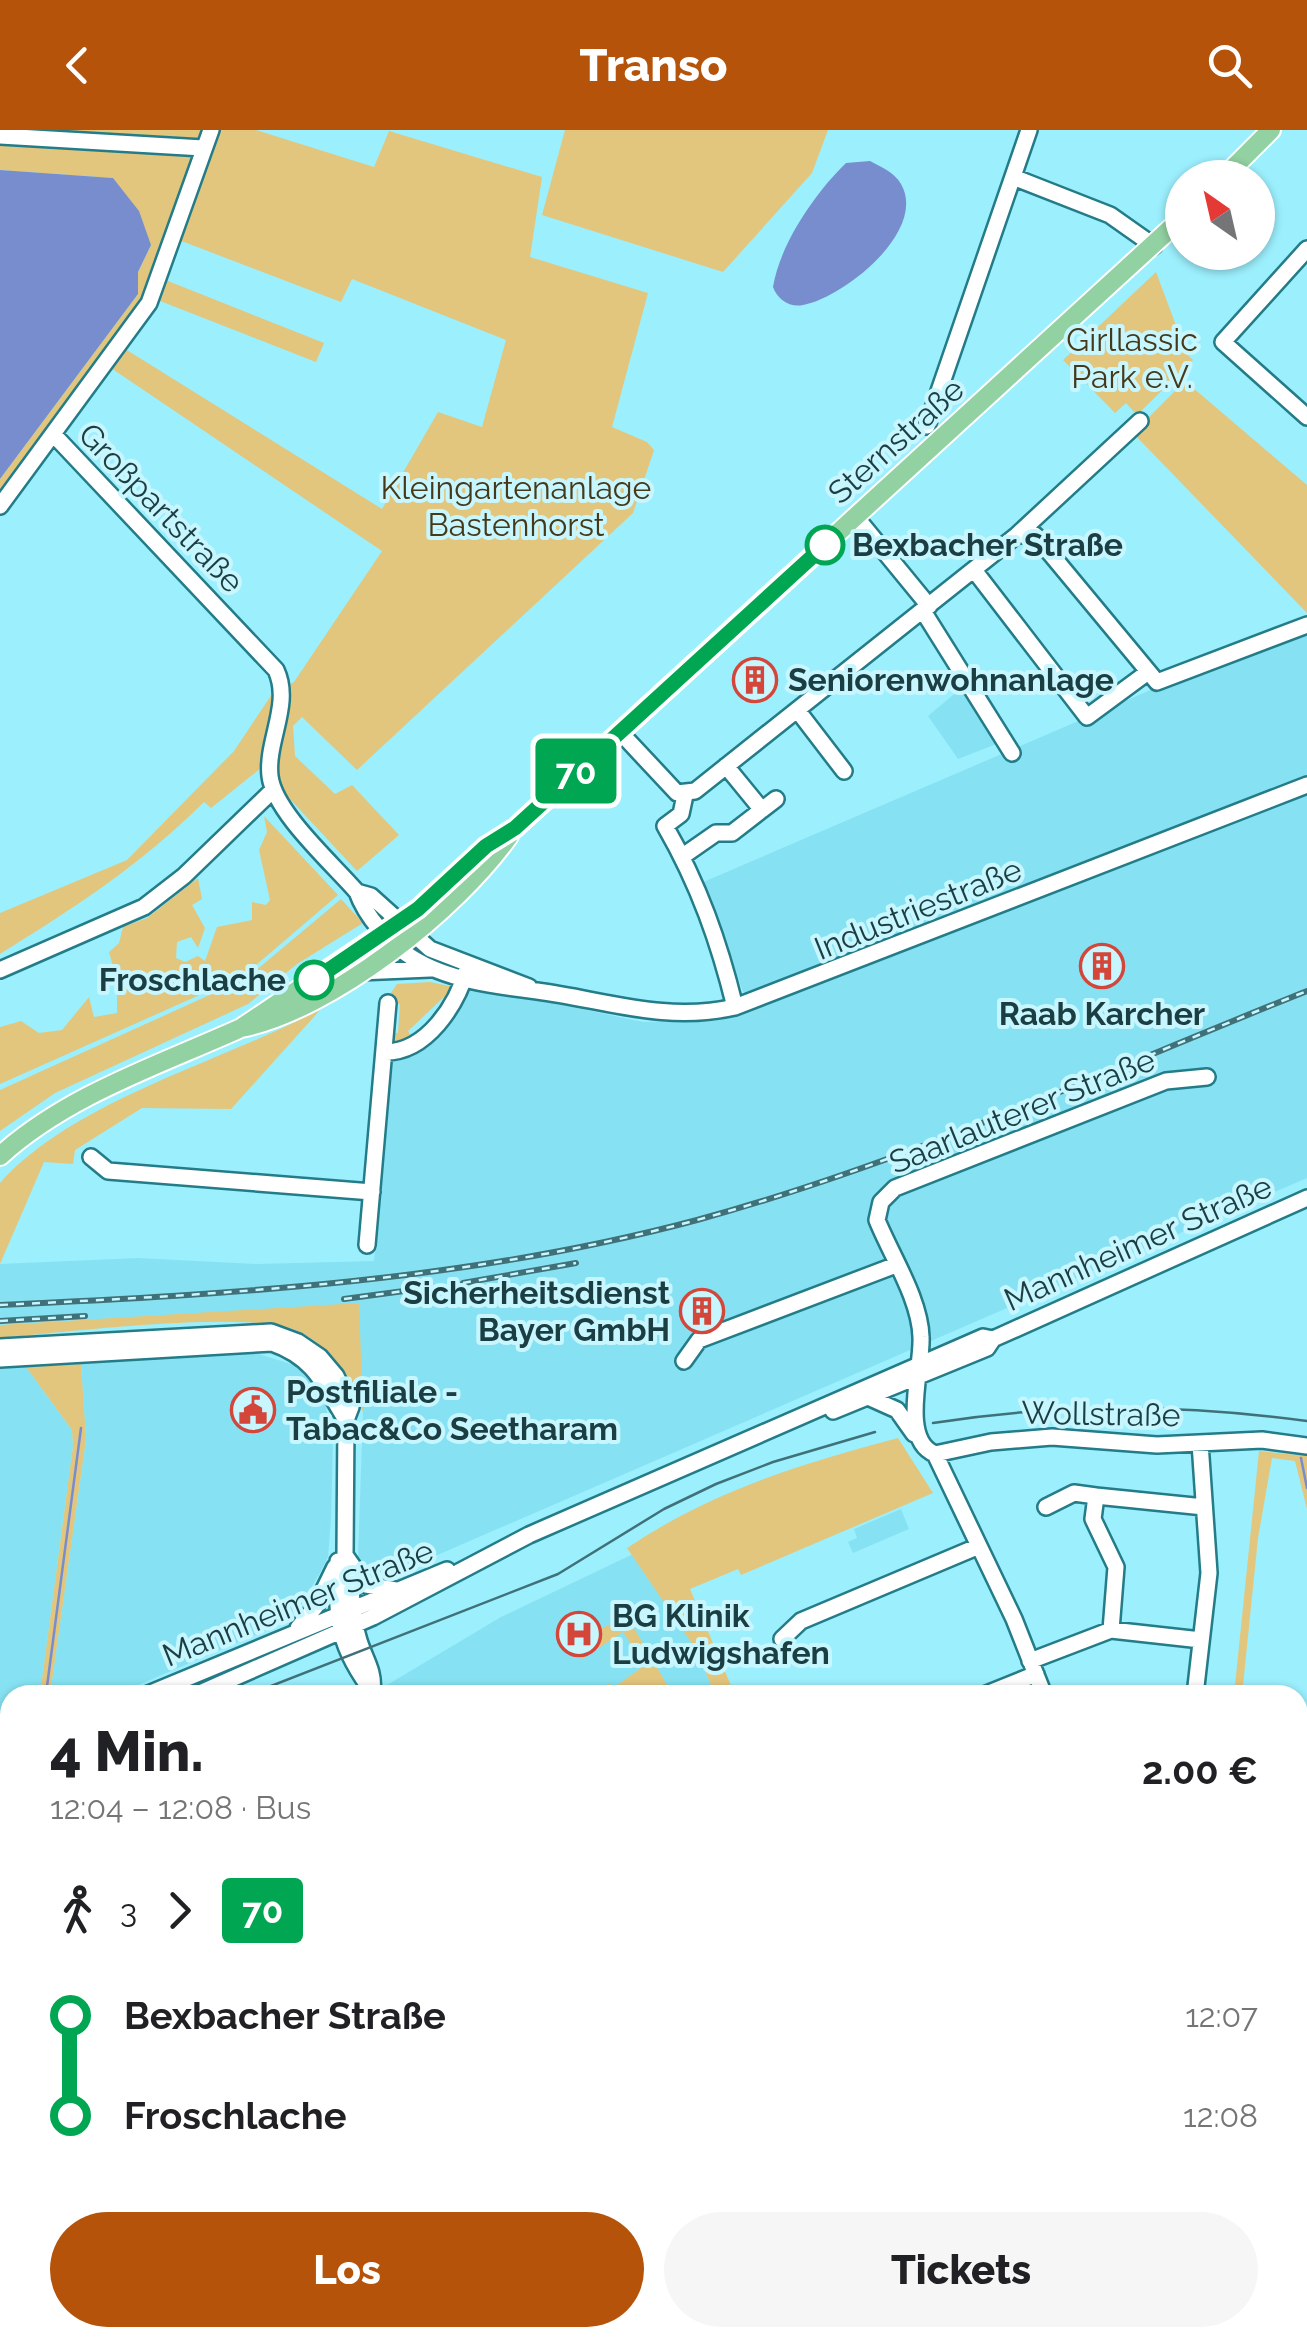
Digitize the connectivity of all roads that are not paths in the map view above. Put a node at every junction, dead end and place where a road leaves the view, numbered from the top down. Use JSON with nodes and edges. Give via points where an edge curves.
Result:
{"nodes":[{"id":1,"x":211,"y":130,"type":"edge"},
{"id":2,"x":1029,"y":130,"type":"edge"},
{"id":3,"x":1271,"y":130,"type":"edge"},
{"id":4,"x":0,"y":136,"type":"edge"},
{"id":5,"x":204,"y":148,"type":"junction"},
{"id":6,"x":1241,"y":160,"type":"edge"},
{"id":7,"x":1014,"y":177,"type":"junction"},
{"id":8,"x":1165,"y":235,"type":"edge"},
{"id":9,"x":1154,"y":246,"type":"junction"},
{"id":10,"x":1305,"y":254,"type":"edge"},
{"id":11,"x":1307,"y":417,"type":"edge"},
{"id":12,"x":1140,"y":421,"type":"dead end"},
{"id":13,"x":927,"y":426,"type":"dead end"},
{"id":14,"x":54,"y":434,"type":"junction"},
{"id":15,"x":0,"y":506,"type":"edge"},
{"id":16,"x":856,"y":517,"type":"junction"},
{"id":17,"x":1022,"y":534,"type":"junction"},
{"id":18,"x":974,"y":570,"type":"junction"},
{"id":19,"x":926,"y":608,"type":"junction"},
{"id":20,"x":1307,"y":626,"type":"edge"},
{"id":21,"x":1152,"y":677,"type":"junction"},
{"id":22,"x":798,"y":711,"type":"junction"},
{"id":23,"x":620,"y":732,"type":"junction"},
{"id":24,"x":1012,"y":753,"type":"dead end"},
{"id":25,"x":726,"y":766,"type":"junction"},
{"id":26,"x":844,"y":771,"type":"dead end"},
{"id":27,"x":1307,"y":785,"type":"edge"},
{"id":28,"x":272,"y":790,"type":"junction"},
{"id":29,"x":685,"y":795,"type":"junction"},
{"id":30,"x":776,"y":799,"type":"dead end"},
{"id":31,"x":762,"y":810,"type":"junction"},
{"id":32,"x":683,"y":856,"type":"junction"},
{"id":33,"x":398,"y":934,"type":"junction"},
{"id":34,"x":0,"y":970,"type":"edge"},
{"id":35,"x":439,"y":970,"type":"junction"},
{"id":36,"x":466,"y":971,"type":"junction"},
{"id":37,"x":358,"y":972,"type":"junction"},
{"id":38,"x":388,"y":1002,"type":"dead end"},
{"id":39,"x":735,"y":1007,"type":"junction"},
{"id":40,"x":241,"y":1028,"type":"junction"},
{"id":41,"x":384,"y":1052,"type":"junction"},
{"id":42,"x":1207,"y":1077,"type":"dead end"},
{"id":43,"x":4,"y":1152,"type":"edge"},
{"id":44,"x":91,"y":1157,"type":"dead end"},
{"id":45,"x":372,"y":1192,"type":"junction"},
{"id":46,"x":1307,"y":1198,"type":"edge"},
{"id":47,"x":367,"y":1246,"type":"dead end"},
{"id":48,"x":896,"y":1265,"type":"junction"},
{"id":49,"x":922,"y":1334,"type":"junction"},
{"id":50,"x":992,"y":1339,"type":"junction"},
{"id":51,"x":92,"y":1346,"type":"junction"},
{"id":52,"x":0,"y":1347,"type":"edge"},
{"id":53,"x":952,"y":1350,"type":"junction"},
{"id":54,"x":0,"y":1359,"type":"edge"},
{"id":55,"x":684,"y":1361,"type":"dead end"},
{"id":56,"x":919,"y":1369,"type":"junction"},
{"id":57,"x":868,"y":1397,"type":"junction"},
{"id":58,"x":1200,"y":1444,"type":"junction"},
{"id":59,"x":735,"y":1446,"type":"junction"},
{"id":60,"x":1307,"y":1446,"type":"edge"},
{"id":61,"x":930,"y":1452,"type":"junction"},
{"id":62,"x":1096,"y":1496,"type":"junction"},
{"id":63,"x":1204,"y":1506,"type":"junction"},
{"id":64,"x":1046,"y":1507,"type":"dead end"},
{"id":65,"x":979,"y":1546,"type":"junction"},
{"id":66,"x":345,"y":1560,"type":"junction"},
{"id":67,"x":427,"y":1583,"type":"junction"},
{"id":68,"x":396,"y":1590,"type":"junction"},
{"id":69,"x":345,"y":1611,"type":"junction"},
{"id":70,"x":348,"y":1628,"type":"junction"},
{"id":71,"x":295,"y":1630,"type":"junction"},
{"id":72,"x":1111,"y":1630,"type":"junction"},
{"id":73,"x":782,"y":1639,"type":"dead end"},
{"id":74,"x":1201,"y":1640,"type":"junction"},
{"id":75,"x":1033,"y":1668,"type":"junction"},
{"id":76,"x":169,"y":1685,"type":"edge"},
{"id":77,"x":218,"y":1685,"type":"edge"},
{"id":78,"x":364,"y":1685,"type":"edge"},
{"id":79,"x":1002,"y":1685,"type":"edge"},
{"id":80,"x":1040,"y":1685,"type":"edge"},
{"id":81,"x":1196,"y":1685,"type":"edge"}],
"edges":[{"from":1,"to":5,"type":"street"},
{"from":2,"to":7,"type":"street"},
{"from":3,"to":6,"type":"main road"},
{"from":4,"to":5,"type":"street"},
{"from":5,"to":14,"type":"street","via":[[149,304]]},
{"from":7,"to":9,"type":"street","via":[[1100,210]]},
{"from":7,"to":13,"type":"street"},
{"from":8,"to":9,"type":"main road","name":"Sternstraße"},
{"from":9,"to":16,"type":"main road","name":"Sternstraße"},
{"from":10,"to":11,"type":"street","via":[[1223,342]]},
{"from":12,"to":17,"type":"street"},
{"from":14,"to":15,"type":"street","name":"Großpartstraße"},
{"from":14,"to":28,"type":"street","name":"Großpartstraße","via":[[271,664],[282,688],[269,768]]},
{"from":16,"to":19,"type":"street"},
{"from":16,"to":23,"type":"main road","name":"Sternstraße"},
{"from":17,"to":18,"type":"street"},
{"from":17,"to":21,"type":"street","via":[[1036,535]]},
{"from":18,"to":19,"type":"street"},
{"from":18,"to":21,"type":"street","via":[[1088,717]]},
{"from":19,"to":22,"type":"street"},
{"from":19,"to":24,"type":"street"},
{"from":20,"to":21,"type":"street"},
{"from":22,"to":25,"type":"street"},
{"from":22,"to":26,"type":"street"},
{"from":23,"to":29,"type":"street"},
{"from":23,"to":33,"type":"main road","name":"Sternstraße"},
{"from":25,"to":29,"type":"street"},
{"from":25,"to":31,"type":"street"},
{"from":27,"to":39,"type":"street","name":"Industriestraße"},
{"from":28,"to":33,"type":"street"},
{"from":28,"to":34,"type":"street","via":[[245,828],[144,907]]},
{"from":29,"to":32,"type":"street","via":[[682,814],[665,826]]},
{"from":30,"to":31,"type":"street"},
{"from":31,"to":32,"type":"street"},
{"from":32,"to":39,"type":"street","via":[[720,941]]},
{"from":33,"to":35,"type":"street","name":"Industriestraße"},
{"from":33,"to":36,"type":"street","name":"Industriestraße"},
{"from":33,"to":37,"type":"main road","name":"Sternstraße"},
{"from":33,"to":40,"type":"main road","name":"Sternstraße"},
{"from":35,"to":36,"type":"street","name":"Industriestraße"},
{"from":35,"to":37,"type":"street"},
{"from":36,"to":39,"type":"street","name":"Industriestraße","via":[[666,1014]]},
{"from":36,"to":41,"type":"street","via":[[443,1019],[414,1042]]},
{"from":37,"to":40,"type":"main road","name":"Sternstraße","via":[[266,1023]]},
{"from":38,"to":41,"type":"street"},
{"from":40,"to":43,"type":"main road","name":"Sternstraße","via":[[101,1090]]},
{"from":41,"to":45,"type":"street"},
{"from":42,"to":48,"type":"street","name":"Saarlauterer Straße","via":[[1166,1081],[895,1188],[881,1202],[877,1220]]},
{"from":44,"to":45,"type":"street","via":[[108,1171]]},
{"from":45,"to":47,"type":"street"},
{"from":46,"to":50,"type":"street","name":"Mannheimer Straße"},
{"from":48,"to":49,"type":"street","name":"Saarlauterer Straße"},
{"from":48,"to":55,"type":"street","via":[[699,1340]]},
{"from":49,"to":53,"type":"street"},
{"from":49,"to":56,"type":"street","name":"Saarlauterer Straße"},
{"from":50,"to":53,"type":"street","name":"Mannheimer Straße"},
{"from":50,"to":56,"type":"street","name":"Mannheimer Straße","via":[[986,1348]]},
{"from":51,"to":52,"type":"street"},
{"from":51,"to":54,"type":"street"},
{"from":51,"to":66,"type":"street","via":[[255,1330],[287,1336],[320,1357],[351,1407]]},
{"from":53,"to":56,"type":"street","name":"Mannheimer Straße"},
{"from":56,"to":57,"type":"street","name":"Mannheimer Straße"},
{"from":56,"to":59,"type":"street","name":"Mannheimer Straße"},
{"from":56,"to":61,"type":"street","via":[[915,1422]]},
{"from":57,"to":59,"type":"street","name":"Mannheimer Straße"},
{"from":57,"to":61,"type":"street","via":[[897,1410]]},
{"from":58,"to":60,"type":"street","name":"Wollstraße","via":[[1241,1439]]},
{"from":58,"to":61,"type":"street","name":"Wollstraße","via":[[1020,1438]]},
{"from":58,"to":63,"type":"street"},
{"from":59,"to":67,"type":"street","name":"Mannheimer Straße"},
{"from":61,"to":65,"type":"street"},
{"from":62,"to":63,"type":"street"},
{"from":62,"to":64,"type":"street","via":[[1074,1493]]},
{"from":62,"to":72,"type":"street","via":[[1093,1519],[1116,1567]]},
{"from":63,"to":74,"type":"street","via":[[1209,1573]]},
{"from":65,"to":73,"type":"street","via":[[801,1621]]},
{"from":65,"to":75,"type":"street"},
{"from":66,"to":68,"type":"street","via":[[366,1585]]},
{"from":66,"to":69,"type":"street"},
{"from":66,"to":71,"type":"street"},
{"from":67,"to":68,"type":"street","name":"Mannheimer Straße"},
{"from":67,"to":70,"type":"street","name":"Mannheimer Straße"},
{"from":68,"to":69,"type":"street","name":"Mannheimer Straße"},
{"from":69,"to":70,"type":"street"},
{"from":69,"to":71,"type":"street","name":"Mannheimer Straße"},
{"from":70,"to":77,"type":"street","name":"Mannheimer Straße"},
{"from":70,"to":78,"type":"street"},
{"from":71,"to":76,"type":"street","name":"Mannheimer Straße"},
{"from":72,"to":74,"type":"street"},
{"from":72,"to":75,"type":"street"},
{"from":74,"to":81,"type":"street"},
{"from":75,"to":79,"type":"street"},
{"from":75,"to":80,"type":"street"}]}
